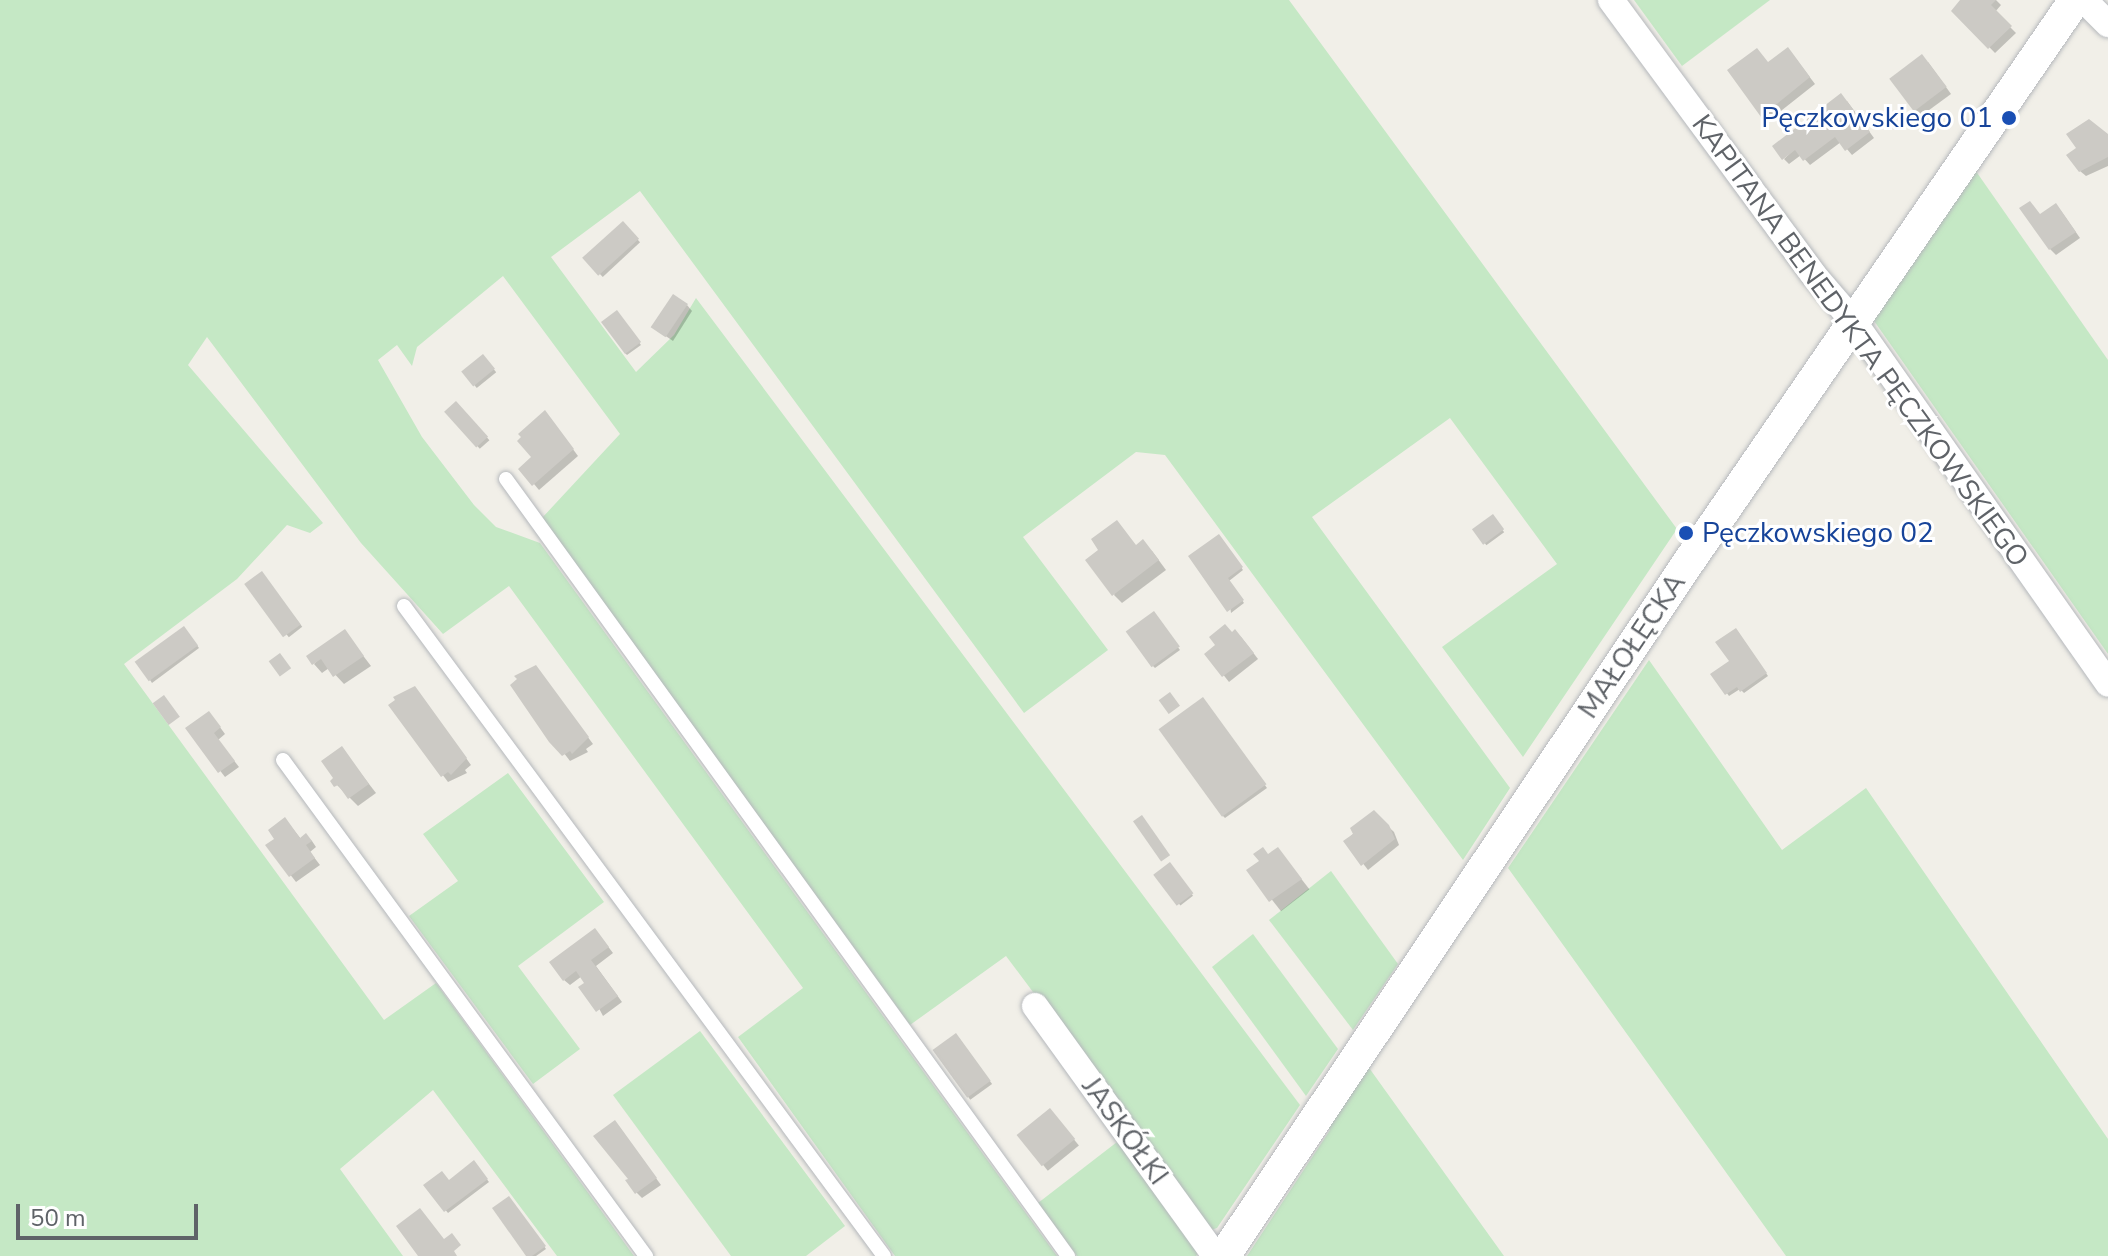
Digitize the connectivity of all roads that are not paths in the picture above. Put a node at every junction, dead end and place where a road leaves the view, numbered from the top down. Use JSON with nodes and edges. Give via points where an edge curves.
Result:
{"nodes":[{"id":1,"x":1611,"y":0,"type":"edge"},
{"id":2,"x":2075,"y":0,"type":"edge"},
{"id":3,"x":2084,"y":0,"type":"edge"},
{"id":4,"x":2108,"y":24,"type":"edge"},
{"id":5,"x":1854,"y":322,"type":"junction"},
{"id":6,"x":506,"y":479,"type":"dead end"},
{"id":7,"x":404,"y":606,"type":"dead end"},
{"id":8,"x":2108,"y":684,"type":"edge"},
{"id":9,"x":283,"y":760,"type":"dead end"},
{"id":10,"x":1035,"y":1006,"type":"dead end"},
{"id":11,"x":646,"y":1256,"type":"edge"},
{"id":12,"x":884,"y":1256,"type":"edge"},
{"id":13,"x":1068,"y":1256,"type":"edge"},
{"id":14,"x":1215,"y":1256,"type":"edge"},
{"id":15,"x":1224,"y":1256,"type":"edge"}],
"edges":[{"from":1,"to":5,"type":"street","name":"KAPITANA BENEDYKTA PĘCZKOWSKIEGO","via":[[1812,273]]},
{"from":2,"to":5,"type":"street","name":"MAŁOŁĘCKA"},
{"from":3,"to":4,"type":"street"},
{"from":5,"to":8,"type":"street","name":"KAPITANA BENEDYKTA PĘCZKOWSKIEGO"},
{"from":5,"to":15,"type":"street","name":"MAŁOŁĘCKA"},
{"from":6,"to":13,"type":"lane"},
{"from":7,"to":12,"type":"lane"},
{"from":9,"to":11,"type":"lane"},
{"from":10,"to":14,"type":"street","name":"JASKÓŁKI"}]}
